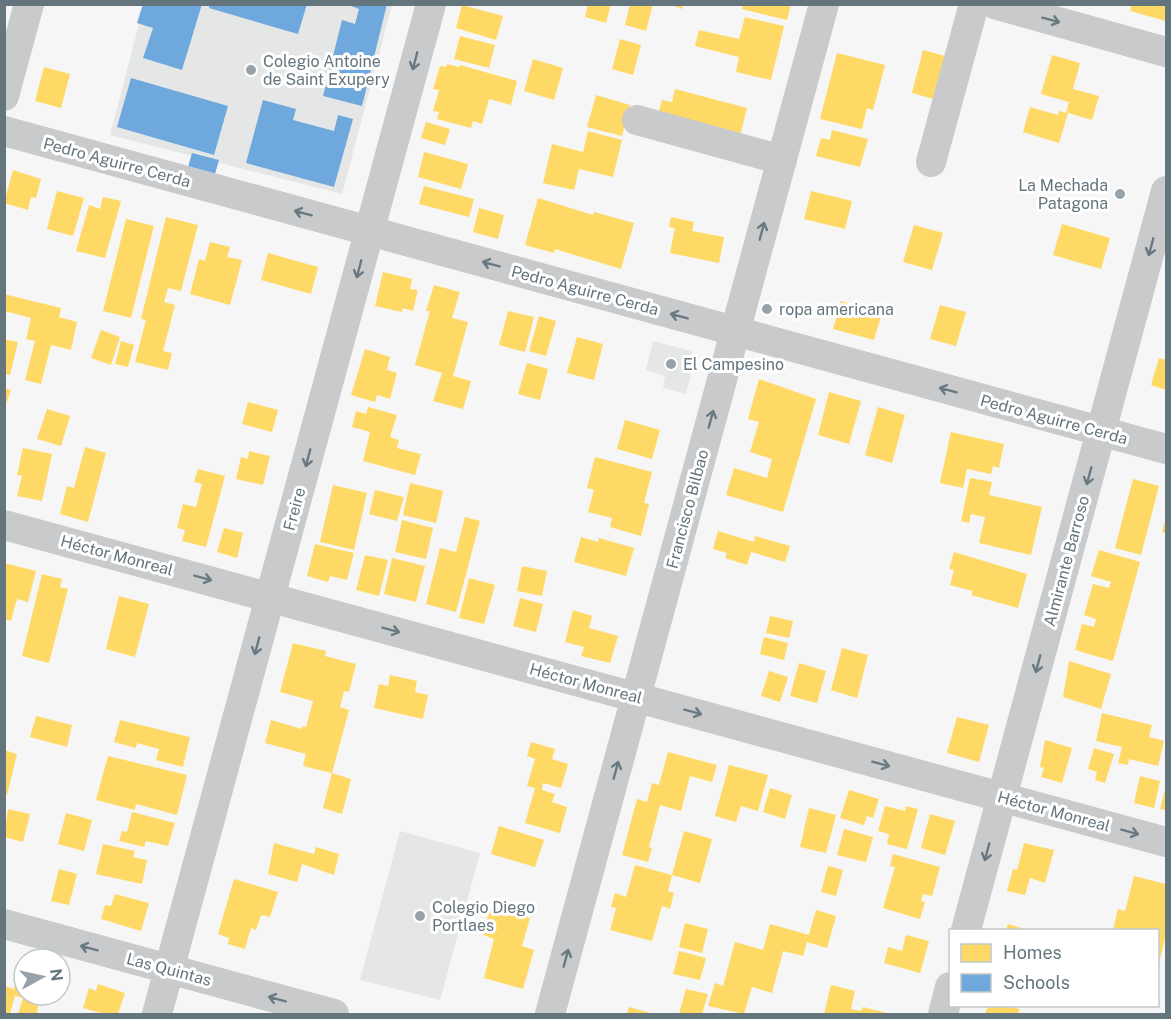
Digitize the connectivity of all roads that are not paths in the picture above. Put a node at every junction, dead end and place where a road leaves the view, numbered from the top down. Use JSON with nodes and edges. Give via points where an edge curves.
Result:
{"nodes":[{"id":1,"x":29,"y":4,"type":"edge"},
{"id":2,"x":431,"y":4,"type":"edge"},
{"id":3,"x":824,"y":4,"type":"edge"},
{"id":4,"x":974,"y":4,"type":"edge"},
{"id":5,"x":994,"y":4,"type":"edge"},
{"id":6,"x":1167,"y":52,"type":"edge"},
{"id":7,"x":4,"y":96,"type":"edge"},
{"id":8,"x":637,"y":120,"type":"dead end"},
{"id":9,"x":4,"y":131,"type":"edge"},
{"id":10,"x":782,"y":160,"type":"junction"},
{"id":11,"x":931,"y":162,"type":"dead end"},
{"id":12,"x":1167,"y":191,"type":"edge"},
{"id":13,"x":369,"y":231,"type":"junction"},
{"id":14,"x":735,"y":331,"type":"junction"},
{"id":15,"x":1101,"y":431,"type":"junction"},
{"id":16,"x":1167,"y":449,"type":"edge"},
{"id":17,"x":4,"y":525,"type":"edge"},
{"id":18,"x":270,"y":597,"type":"junction"},
{"id":19,"x":636,"y":697,"type":"junction"},
{"id":20,"x":1002,"y":797,"type":"junction"},
{"id":21,"x":1167,"y":842,"type":"edge"},
{"id":22,"x":4,"y":924,"type":"edge"},
{"id":23,"x":966,"y":929,"type":"edge"},
{"id":24,"x":169,"y":969,"type":"junction"},
{"id":25,"x":949,"y":994,"type":"edge"},
{"id":26,"x":157,"y":1014,"type":"edge"},
{"id":27,"x":334,"y":1014,"type":"edge"},
{"id":28,"x":550,"y":1014,"type":"edge"},
{"id":29,"x":943,"y":1014,"type":"edge"}],
"edges":[{"from":1,"to":7,"type":"street"},
{"from":2,"to":13,"type":"street","name":"Freire","one_way":true},
{"from":3,"to":10,"type":"street","name":"Francisco Bilbao"},
{"from":4,"to":11,"type":"street"},
{"from":5,"to":6,"type":"street","one_way":true},
{"from":8,"to":10,"type":"street"},
{"from":13,"to":9,"type":"street","name":"Pedro Aguirre Cerda","one_way":true},
{"from":14,"to":10,"type":"street","name":"Francisco Bilbao","one_way":true},
{"from":12,"to":15,"type":"street","name":"Almirante Barroso","one_way":true},
{"from":14,"to":13,"type":"street","name":"Pedro Aguirre Cerda","one_way":true},
{"from":13,"to":18,"type":"street","name":"Freire","one_way":true},
{"from":15,"to":14,"type":"street","name":"Pedro Aguirre Cerda","one_way":true},
{"from":19,"to":14,"type":"street","name":"Francisco Bilbao","one_way":true},
{"from":15,"to":16,"type":"street","name":"Pedro Aguirre Cerda"},
{"from":15,"to":20,"type":"street","name":"Almirante Barroso","one_way":true},
{"from":17,"to":18,"type":"street","name":"Héctor Monreal","one_way":true},
{"from":18,"to":19,"type":"street","name":"Héctor Monreal","one_way":true},
{"from":18,"to":24,"type":"street","name":"Freire","one_way":true},
{"from":19,"to":20,"type":"street","name":"Héctor Monreal","one_way":true},
{"from":28,"to":19,"type":"street","name":"Francisco Bilbao","one_way":true},
{"from":20,"to":21,"type":"street","name":"Héctor Monreal","one_way":true},
{"from":20,"to":23,"type":"street","name":"Almirante Barroso","one_way":true},
{"from":24,"to":22,"type":"street","name":"Las Quintas","one_way":true},
{"from":24,"to":26,"type":"street","name":"Freire"},
{"from":27,"to":24,"type":"street","name":"Las Quintas","one_way":true},
{"from":25,"to":29,"type":"street"}]}
